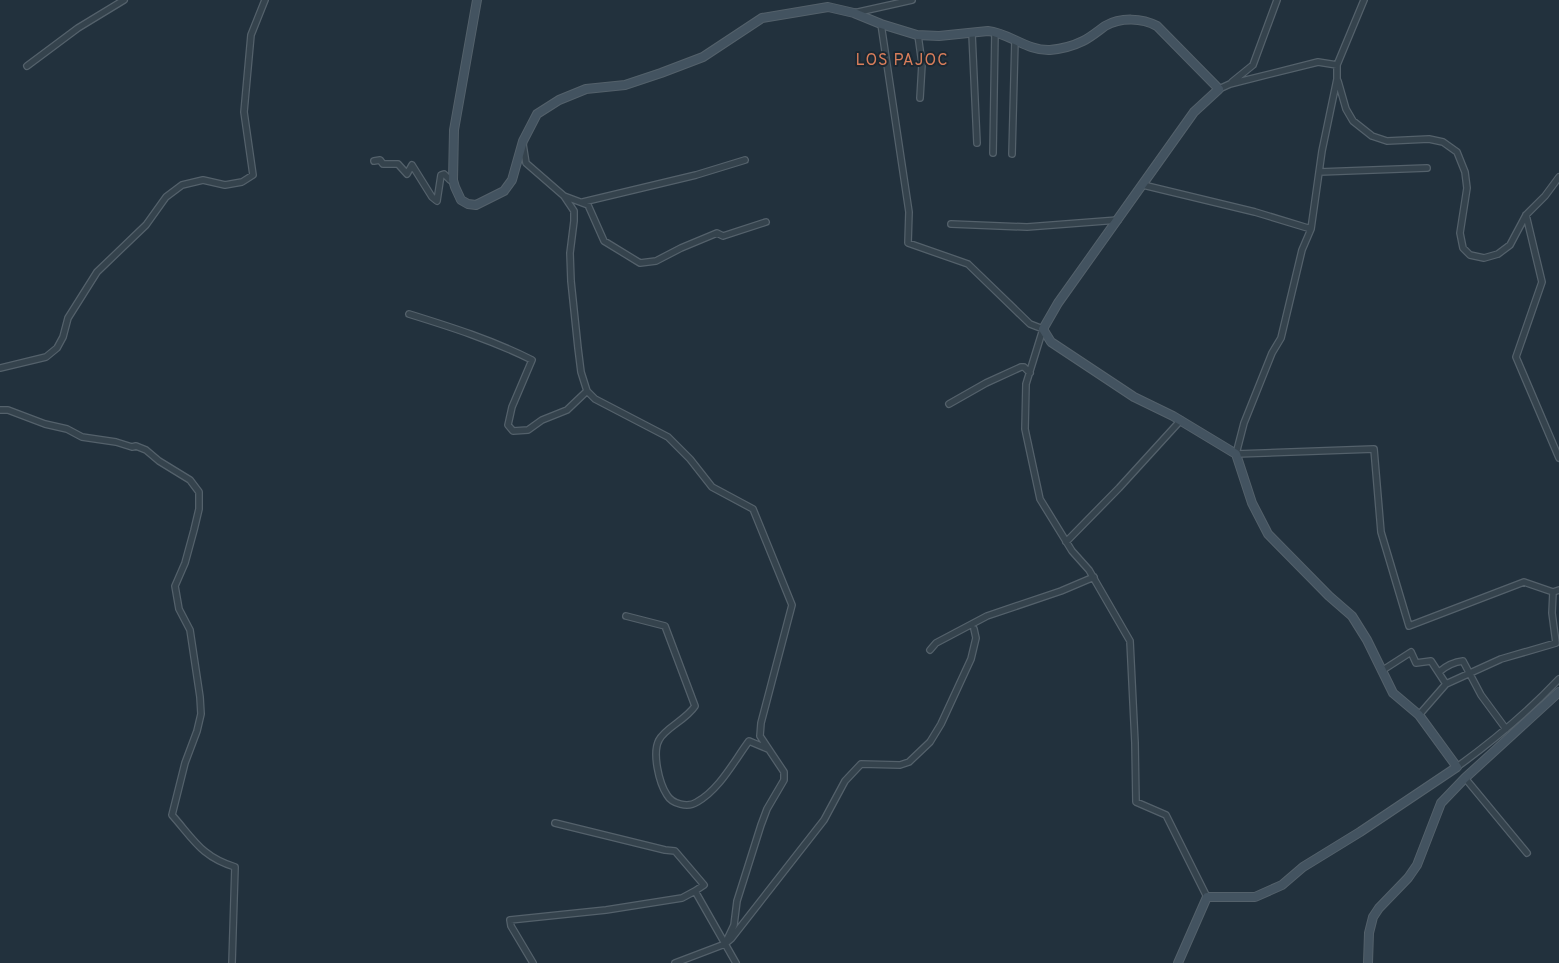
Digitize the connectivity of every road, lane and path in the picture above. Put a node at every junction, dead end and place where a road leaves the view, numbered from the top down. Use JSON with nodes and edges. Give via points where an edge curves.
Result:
{"nodes":[{"id":1,"x":124,"y":0,"type":"edge"},
{"id":2,"x":265,"y":0,"type":"edge"},
{"id":3,"x":477,"y":0,"type":"edge"},
{"id":4,"x":875,"y":0,"type":"edge"},
{"id":5,"x":912,"y":0,"type":"edge"},
{"id":6,"x":1278,"y":0,"type":"edge"},
{"id":7,"x":1364,"y":0,"type":"edge"},
{"id":8,"x":876,"y":8,"type":"junction"},
{"id":9,"x":854,"y":13,"type":"junction"},
{"id":10,"x":881,"y":24,"type":"junction"},
{"id":11,"x":995,"y":32,"type":"junction"},
{"id":12,"x":972,"y":34,"type":"junction"},
{"id":13,"x":918,"y":35,"type":"junction"},
{"id":14,"x":1015,"y":40,"type":"junction"},
{"id":15,"x":1337,"y":65,"type":"junction"},
{"id":16,"x":27,"y":66,"type":"dead end"},
{"id":17,"x":1337,"y":79,"type":"junction"},
{"id":18,"x":1230,"y":84,"type":"junction"},
{"id":19,"x":1219,"y":89,"type":"junction"},
{"id":20,"x":920,"y":98,"type":"dead end"},
{"id":21,"x":523,"y":141,"type":"junction"},
{"id":22,"x":977,"y":143,"type":"dead end"},
{"id":23,"x":993,"y":153,"type":"dead end"},
{"id":24,"x":1012,"y":154,"type":"dead end"},
{"id":25,"x":745,"y":160,"type":"dead end"},
{"id":26,"x":374,"y":161,"type":"dead end"},
{"id":27,"x":1427,"y":168,"type":"dead end"},
{"id":28,"x":1319,"y":172,"type":"junction"},
{"id":29,"x":1559,"y":177,"type":"edge"},
{"id":30,"x":453,"y":180,"type":"junction"},
{"id":31,"x":1143,"y":186,"type":"junction"},
{"id":32,"x":564,"y":196,"type":"junction"},
{"id":33,"x":583,"y":202,"type":"junction"},
{"id":34,"x":1526,"y":216,"type":"junction"},
{"id":35,"x":1118,"y":220,"type":"junction"},
{"id":36,"x":766,"y":222,"type":"dead end"},
{"id":37,"x":951,"y":224,"type":"dead end"},
{"id":38,"x":1310,"y":229,"type":"junction"},
{"id":39,"x":409,"y":314,"type":"dead end"},
{"id":40,"x":1043,"y":329,"type":"junction"},
{"id":41,"x":0,"y":368,"type":"edge"},
{"id":42,"x":1030,"y":373,"type":"junction"},
{"id":43,"x":587,"y":391,"type":"junction"},
{"id":44,"x":949,"y":404,"type":"dead end"},
{"id":45,"x":0,"y":410,"type":"edge"},
{"id":46,"x":1180,"y":420,"type":"junction"},
{"id":47,"x":1236,"y":454,"type":"junction"},
{"id":48,"x":1559,"y":458,"type":"edge"},
{"id":49,"x":1066,"y":542,"type":"junction"},
{"id":50,"x":1094,"y":577,"type":"junction"},
{"id":51,"x":1556,"y":591,"type":"edge"},
{"id":52,"x":626,"y":616,"type":"dead end"},
{"id":53,"x":974,"y":629,"type":"dead end"},
{"id":54,"x":930,"y":650,"type":"dead end"},
{"id":55,"x":1383,"y":670,"type":"junction"},
{"id":56,"x":1439,"y":672,"type":"junction"},
{"id":57,"x":1470,"y":673,"type":"junction"},
{"id":58,"x":1559,"y":679,"type":"edge"},
{"id":59,"x":1446,"y":684,"type":"junction"},
{"id":60,"x":1559,"y":692,"type":"edge"},
{"id":61,"x":1419,"y":715,"type":"junction"},
{"id":62,"x":1506,"y":729,"type":"junction"},
{"id":63,"x":768,"y":749,"type":"junction"},
{"id":64,"x":1457,"y":767,"type":"junction"},
{"id":65,"x":1465,"y":778,"type":"junction"},
{"id":66,"x":555,"y":823,"type":"dead end"},
{"id":67,"x":1527,"y":853,"type":"dead end"},
{"id":68,"x":695,"y":891,"type":"junction"},
{"id":69,"x":1207,"y":897,"type":"junction"},
{"id":70,"x":725,"y":944,"type":"junction"},
{"id":71,"x":232,"y":963,"type":"edge"},
{"id":72,"x":533,"y":963,"type":"edge"},
{"id":73,"x":675,"y":963,"type":"edge"},
{"id":74,"x":736,"y":963,"type":"edge"},
{"id":75,"x":1178,"y":963,"type":"edge"},
{"id":76,"x":1368,"y":963,"type":"edge"}],
"edges":[{"from":1,"to":16,"type":"street","via":[[78,28]]},
{"from":2,"to":41,"type":"street","via":[[251,34],[244,112],[252,175],[242,182],[225,185],[203,180],[182,184],[166,197],[146,225],[97,272],[68,318],[63,338],[56,348],[46,357]]},
{"from":3,"to":30,"type":"street","via":[[454,130]]},
{"from":4,"to":8,"type":"street"},
{"from":5,"to":8,"type":"street"},
{"from":6,"to":18,"type":"street","via":[[1253,65]]},
{"from":7,"to":15,"type":"street"},
{"from":8,"to":9,"type":"street"},
{"from":9,"to":10,"type":"street"},
{"from":9,"to":21,"type":"street","via":[[828,7],[762,18],[703,57],[625,84],[586,89],[559,100],[537,114]]},
{"from":10,"to":13,"type":"street"},
{"from":10,"to":40,"type":"street","via":[[909,212],[908,243],[968,264],[1030,324]]},
{"from":11,"to":12,"type":"street"},
{"from":11,"to":14,"type":"street"},
{"from":11,"to":23,"type":"street"},
{"from":12,"to":13,"type":"street"},
{"from":12,"to":22,"type":"street"},
{"from":13,"to":20,"type":"street","via":[[922,64]]},
{"from":14,"to":19,"type":"street","via":[[1048,50],[1083,41],[1108,25],[1132,19],[1148,22],[1156,26]]},
{"from":14,"to":24,"type":"street"},
{"from":15,"to":17,"type":"street"},
{"from":15,"to":18,"type":"street","via":[[1318,62]]},
{"from":17,"to":28,"type":"street"},
{"from":17,"to":34,"type":"street","via":[[1353,121],[1372,136],[1386,141],[1429,139],[1443,142],[1456,152],[1465,172],[1466,188],[1460,233],[1463,248],[1470,255],[1484,258],[1498,254],[1510,245]]},
{"from":18,"to":19,"type":"street"},
{"from":19,"to":31,"type":"street","via":[[1194,112]]},
{"from":21,"to":30,"type":"street","via":[[512,180],[504,191],[476,205],[468,204],[461,200]]},
{"from":21,"to":32,"type":"street","via":[[526,163]]},
{"from":25,"to":33,"type":"street"},
{"from":26,"to":30,"type":"street","via":[[398,164],[407,174],[412,165],[437,201],[441,175]]},
{"from":27,"to":28,"type":"street"},
{"from":28,"to":38,"type":"street"},
{"from":29,"to":34,"type":"street"},
{"from":31,"to":35,"type":"street"},
{"from":31,"to":38,"type":"street","via":[[1255,212]]},
{"from":32,"to":33,"type":"street"},
{"from":32,"to":43,"type":"street","via":[[574,211],[571,281]]},
{"from":33,"to":36,"type":"street","via":[[588,205],[604,241],[640,263],[656,261],[717,233],[723,236]]},
{"from":34,"to":48,"type":"street","via":[[1542,282],[1516,358]]},
{"from":35,"to":37,"type":"street","via":[[1028,227]]},
{"from":35,"to":40,"type":"street"},
{"from":38,"to":47,"type":"street","via":[[1281,338],[1244,423]]},
{"from":39,"to":43,"type":"street","via":[[504,346],[532,360],[512,407],[508,425],[513,431],[528,430],[542,420],[567,410]]},
{"from":40,"to":42,"type":"street"},
{"from":40,"to":46,"type":"street","via":[[1051,342],[1117,386]]},
{"from":42,"to":44,"type":"street","via":[[1021,367]]},
{"from":42,"to":49,"type":"street","via":[[1026,384],[1025,429],[1040,499]]},
{"from":43,"to":63,"type":"street","via":[[595,399],[668,437],[712,487],[753,510],[792,605],[761,723],[760,736]]},
{"from":45,"to":71,"type":"street","via":[[8,410],[82,437],[146,450],[190,480],[198,492],[199,509],[194,530],[175,586],[179,609],[190,630],[201,714],[172,815],[204,852],[235,867]]},
{"from":46,"to":47,"type":"street"},
{"from":46,"to":49,"type":"street"},
{"from":47,"to":51,"type":"street","via":[[1374,449],[1381,532],[1409,626],[1524,582]]},
{"from":47,"to":55,"type":"street","via":[[1252,503],[1268,534],[1352,616]]},
{"from":49,"to":50,"type":"street"},
{"from":50,"to":54,"type":"street","via":[[987,616],[936,643]]},
{"from":50,"to":69,"type":"street","via":[[1130,641],[1136,802],[1166,815]]},
{"from":51,"to":57,"type":"street","via":[[1552,613],[1556,643],[1501,659]]},
{"from":52,"to":63,"type":"street","via":[[666,626],[695,706],[659,739],[654,754],[667,796],[682,805],[696,803],[716,786],[749,741]]},
{"from":53,"to":70,"type":"street","via":[[976,638],[971,659],[942,724],[930,742],[909,762],[900,765],[861,764],[845,781],[820,825]]},
{"from":55,"to":56,"type":"street","via":[[1411,652],[1416,663],[1431,661]]},
{"from":55,"to":61,"type":"street","via":[[1393,693]]},
{"from":56,"to":57,"type":"street","via":[[1463,661]]},
{"from":56,"to":59,"type":"street"},
{"from":57,"to":59,"type":"street"},
{"from":57,"to":62,"type":"street"},
{"from":58,"to":62,"type":"street"},
{"from":59,"to":61,"type":"street"},
{"from":60,"to":65,"type":"street"},
{"from":61,"to":64,"type":"street"},
{"from":62,"to":64,"type":"street"},
{"from":63,"to":70,"type":"street","via":[[784,772],[784,780],[767,809],[737,901],[734,925]]},
{"from":64,"to":69,"type":"street","via":[[1303,867],[1282,885],[1255,897]]},
{"from":65,"to":67,"type":"street"},
{"from":65,"to":76,"type":"street","via":[[1441,803],[1413,872],[1373,917]]},
{"from":66,"to":68,"type":"street","via":[[675,851],[704,885]]},
{"from":68,"to":70,"type":"street"},
{"from":68,"to":72,"type":"street","via":[[682,898],[510,920]]},
{"from":69,"to":75,"type":"street"},
{"from":70,"to":73,"type":"street"},
{"from":70,"to":74,"type":"street"}]}
